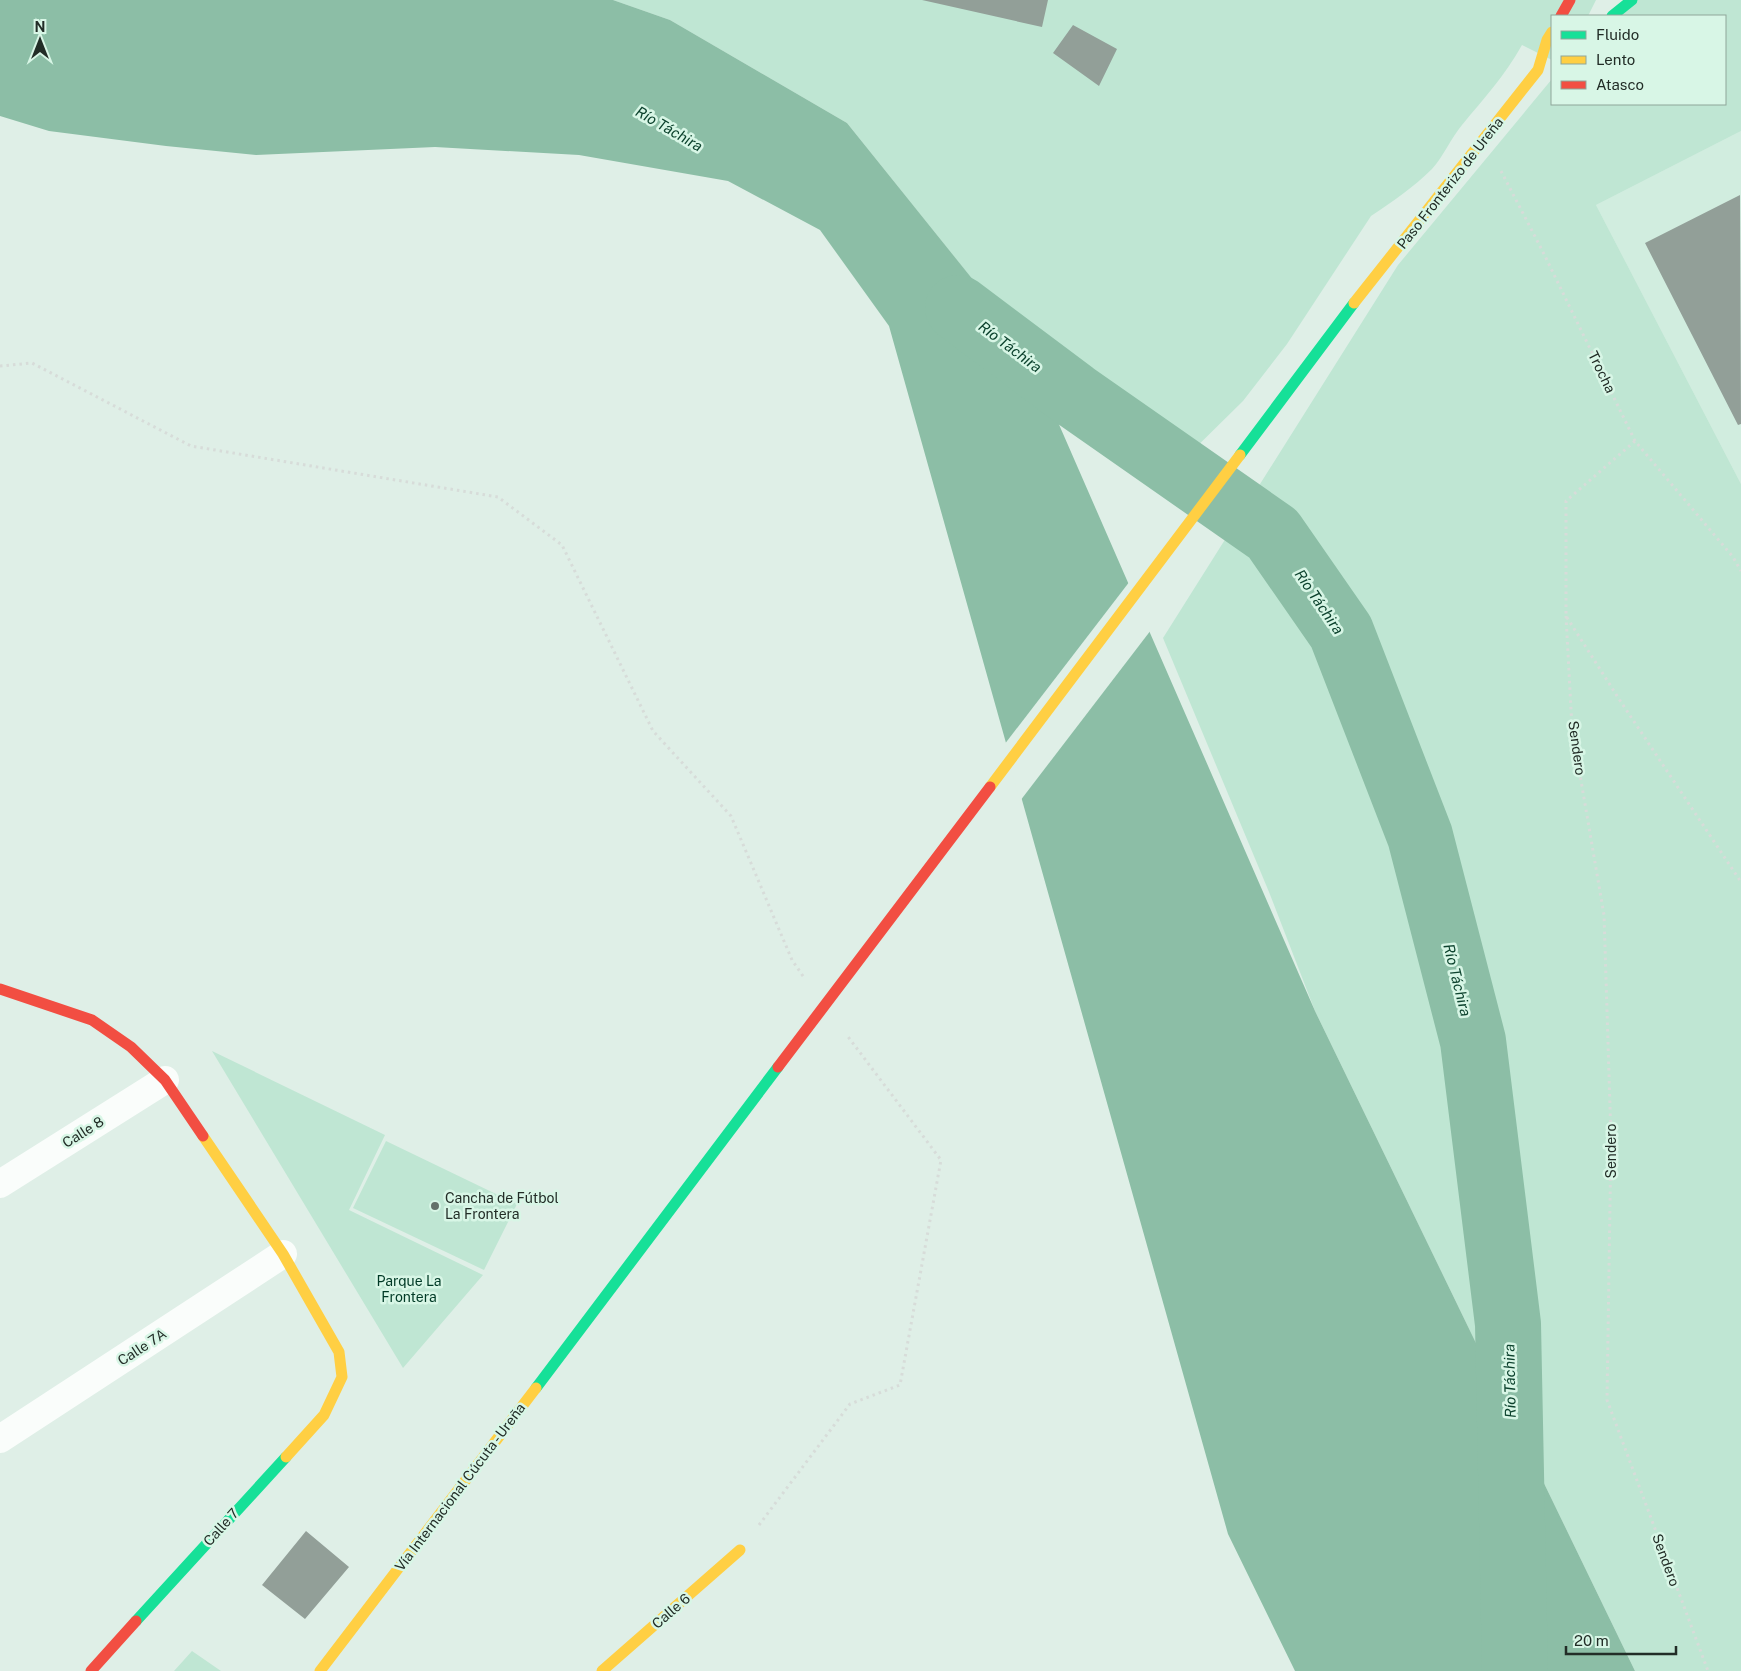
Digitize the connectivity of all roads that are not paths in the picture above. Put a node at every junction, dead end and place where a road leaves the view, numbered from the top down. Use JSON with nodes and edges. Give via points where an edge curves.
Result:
{"nodes":[{"id":1,"x":1570,"y":0,"type":"edge"},
{"id":2,"x":1632,"y":0,"type":"edge"},
{"id":3,"x":1562,"y":15,"type":"edge"},
{"id":4,"x":1613,"y":15,"type":"edge"},
{"id":5,"x":1551,"y":34,"type":"edge"},
{"id":6,"x":1551,"y":62,"type":"edge"},
{"id":7,"x":1538,"y":70,"type":"junction"},
{"id":8,"x":0,"y":990,"type":"edge"},
{"id":9,"x":165,"y":1080,"type":"junction"},
{"id":10,"x":0,"y":1184,"type":"edge"},
{"id":11,"x":283,"y":1254,"type":"junction"},
{"id":12,"x":601,"y":1303,"type":"joint"},
{"id":13,"x":0,"y":1439,"type":"edge"},
{"id":14,"x":740,"y":1550,"type":"road end"},
{"id":15,"x":91,"y":1671,"type":"edge"},
{"id":16,"x":320,"y":1671,"type":"edge"},
{"id":17,"x":602,"y":1671,"type":"edge"}],
"edges":[{"from":1,"to":3,"type":"main road"},
{"from":2,"to":4,"type":"main road"},
{"from":5,"to":7,"type":"main road","name":"Paso Fronterizo de Ureña"},
{"from":6,"to":7,"type":"main road","name":"Paso Fronterizo de Ureña"},
{"from":7,"to":12,"type":"main road","name":"Paso Fronterizo de Ureña","via":[[1360,295]]},
{"from":8,"to":9,"type":"main road","via":[[92,1020],[131,1047]]},
{"from":9,"to":10,"type":"street","name":"Calle 8"},
{"from":9,"to":11,"type":"main road"},
{"from":11,"to":13,"type":"street","name":"Calle 7A"},
{"from":11,"to":15,"type":"main road","name":"Calle 7","via":[[339,1352],[342,1377],[324,1415]]},
{"from":12,"to":16,"type":"main road","name":"Vía Internacional Cúcuta - Ureña"},
{"from":14,"to":17,"type":"main road","name":"Calle 6"}]}
